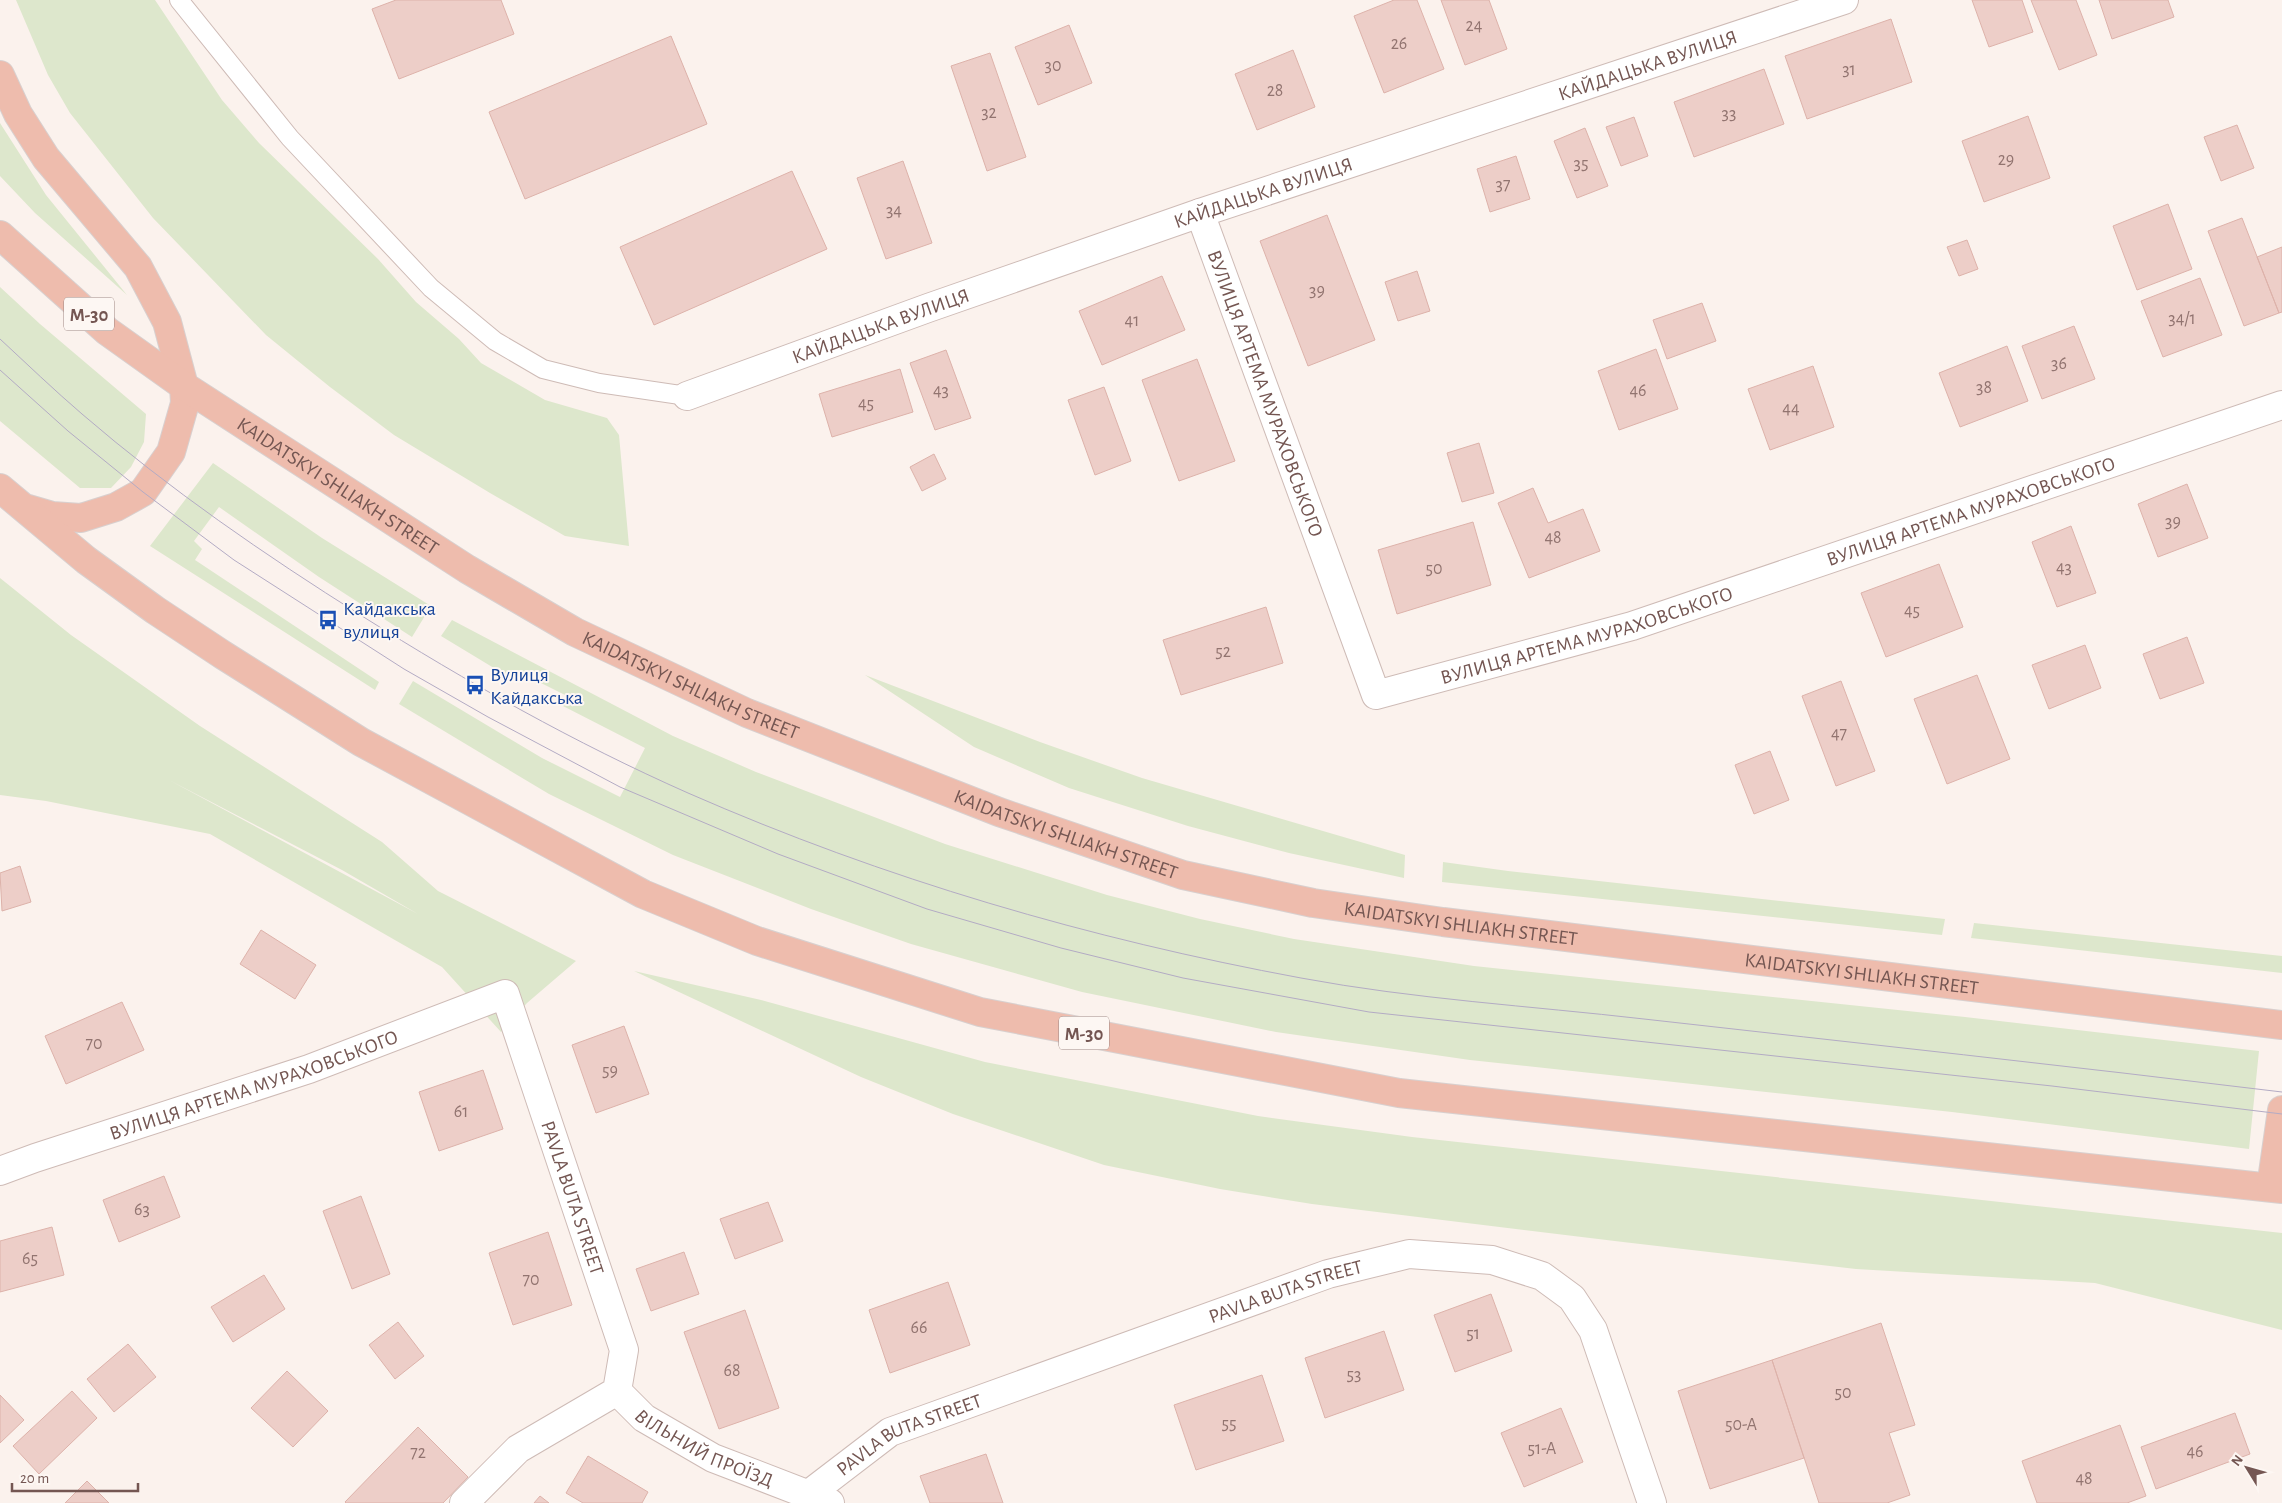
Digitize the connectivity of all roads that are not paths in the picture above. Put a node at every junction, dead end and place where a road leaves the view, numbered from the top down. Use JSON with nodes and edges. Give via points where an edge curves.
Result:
{"nodes":[{"id":1,"x":179,"y":0,"type":"edge"},
{"id":2,"x":1844,"y":0,"type":"edge"},
{"id":3,"x":0,"y":75,"type":"edge"},
{"id":4,"x":1200,"y":212,"type":"junction"},
{"id":5,"x":0,"y":235,"type":"edge"},
{"id":6,"x":184,"y":386,"type":"junction"},
{"id":7,"x":687,"y":396,"type":"joint"},
{"id":8,"x":2282,"y":406,"type":"edge"},
{"id":9,"x":0,"y":488,"type":"edge"},
{"id":10,"x":22,"y":507,"type":"junction"},
{"id":11,"x":505,"y":994,"type":"joint"},
{"id":12,"x":2282,"y":1025,"type":"edge"},
{"id":13,"x":2282,"y":1110,"type":"edge"},
{"id":14,"x":0,"y":1171,"type":"edge"},
{"id":15,"x":2276,"y":1188,"type":"edge"},
{"id":16,"x":617,"y":1391,"type":"junction"},
{"id":17,"x":819,"y":1499,"type":"edge"},
{"id":18,"x":464,"y":1503,"type":"edge"},
{"id":19,"x":1652,"y":1503,"type":"edge"}],
"edges":[{"from":1,"to":7,"type":"lane","via":[[297,145],[432,288],[495,341],[542,368],[599,383]]},
{"from":2,"to":4,"type":"street","name":"КАЙДАЦЬКА ВУЛИЦЯ"},
{"from":3,"to":6,"type":"highway","via":[[18,114],[46,158],[138,268],[166,322]]},
{"from":4,"to":7,"type":"street","name":"КАЙДАЦЬКА ВУЛИЦЯ"},
{"from":4,"to":8,"type":"street","name":"ВУЛИЦЯ АРТЕМА МУРАХОВСЬКОГО","via":[[1376,695],[1632,626]]},
{"from":5,"to":6,"type":"highway","name":"KAIDATSKYI SHLIAKH STREET","number":"М-30","via":[[107,331]]},
{"from":6,"to":10,"type":"highway","via":[[185,403],[171,452],[143,492],[116,507],[81,518],[52,516]]},
{"from":6,"to":12,"type":"highway","name":"KAIDATSKYI SHLIAKH STREET","number":"М-30","via":[[467,569],[576,632],[746,713],[998,812],[1183,875],[1312,903],[1422,920]]},
{"from":9,"to":10,"type":"highway","number":"М-30"},
{"from":10,"to":15,"type":"highway","number":"М-30","via":[[86,560],[155,610],[361,742],[643,894],[757,941],[980,1012],[1399,1093]]},
{"from":11,"to":14,"type":"street","name":"ВУЛИЦЯ АРТЕМА МУРАХОВСЬКОГО","via":[[308,1069]]},
{"from":11,"to":16,"type":"street","name":"PAVLA BUTA STREET","via":[[624,1350]]},
{"from":13,"to":15,"type":"highway"},
{"from":16,"to":17,"type":"street","name":"ВІЛЬНИЙ ПРОЇЗД","via":[[644,1418],[713,1458]]},
{"from":16,"to":18,"type":"street","via":[[518,1449]]},
{"from":17,"to":19,"type":"street","name":"PAVLA BUTA STREET","via":[[890,1432],[1328,1274],[1409,1254],[1492,1260],[1542,1276],[1572,1298],[1593,1330]]}]}
